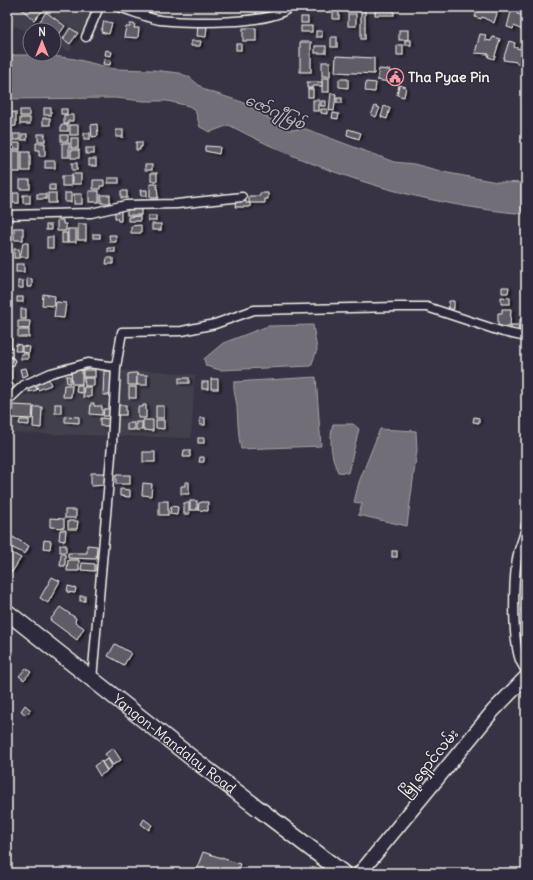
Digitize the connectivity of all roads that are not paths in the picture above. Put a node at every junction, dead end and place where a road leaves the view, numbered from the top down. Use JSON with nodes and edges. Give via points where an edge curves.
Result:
{"nodes":[{"id":1,"x":99,"y":7,"type":"edge"},
{"id":2,"x":119,"y":7,"type":"edge"},
{"id":3,"x":289,"y":7,"type":"edge"},
{"id":4,"x":86,"y":37,"type":"dead end"},
{"id":5,"x":242,"y":197,"type":"dead end"},
{"id":6,"x":7,"y":215,"type":"edge"},
{"id":7,"x":526,"y":337,"type":"edge"},
{"id":8,"x":116,"y":367,"type":"junction"},
{"id":9,"x":7,"y":401,"type":"edge"},
{"id":10,"x":526,"y":525,"type":"edge"},
{"id":11,"x":7,"y":612,"type":"edge"},
{"id":12,"x":526,"y":671,"type":"edge"},
{"id":13,"x":526,"y":677,"type":"edge"},
{"id":14,"x":92,"y":680,"type":"junction"},
{"id":15,"x":343,"y":873,"type":"edge"},
{"id":16,"x":360,"y":873,"type":"edge"}],
"edges":[{"from":1,"to":4,"type":"street"},
{"from":2,"to":3,"type":"street","via":[[159,20],[205,23],[269,18]]},
{"from":5,"to":6,"type":"street","via":[[176,204],[126,205],[91,213]]},
{"from":7,"to":8,"type":"street","via":[[502,332],[427,307],[254,310],[215,324],[182,331],[122,332]]},
{"from":8,"to":9,"type":"street","via":[[88,363],[51,373],[24,385]]},
{"from":8,"to":14,"type":"street"},
{"from":10,"to":12,"type":"street","via":[[514,574],[515,631],[520,660]]},
{"from":11,"to":14,"type":"highway","name":"Yangon-Mandalay Road"},
{"from":13,"to":16,"type":"main road","name":"မြို့ရှောင်လမ်း","via":[[493,711]]},
{"from":14,"to":15,"type":"highway","name":"Yangon-Mandalay Road"}]}
